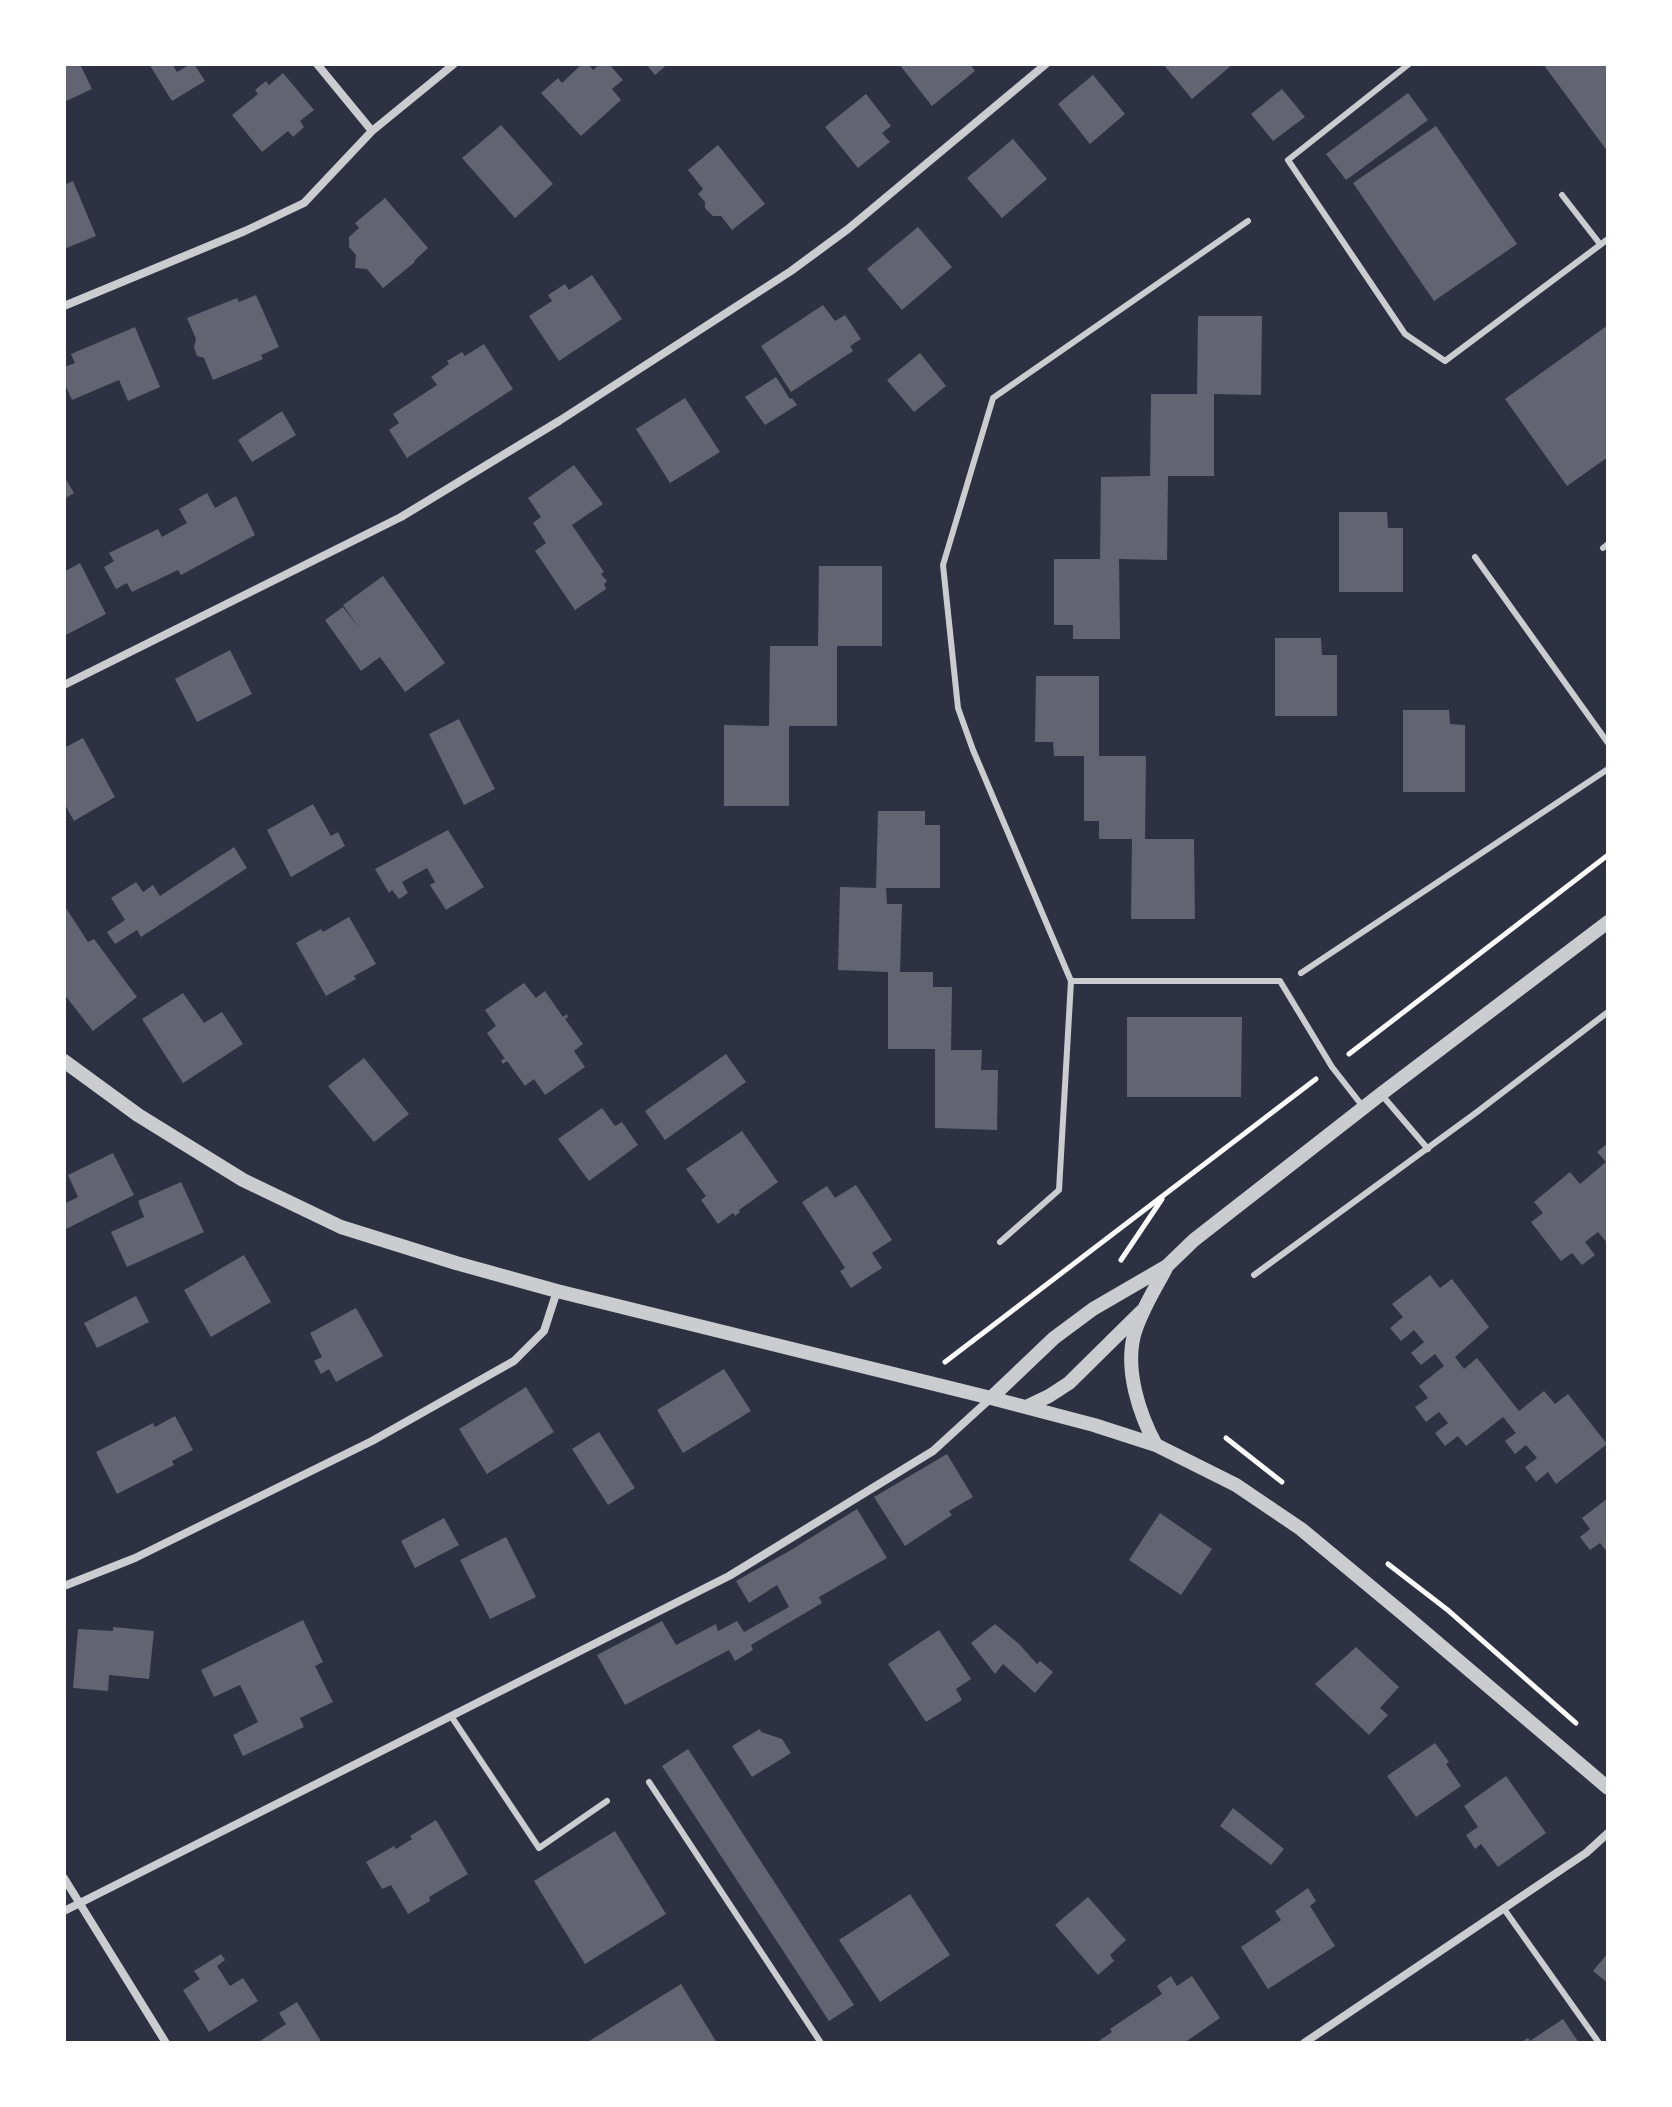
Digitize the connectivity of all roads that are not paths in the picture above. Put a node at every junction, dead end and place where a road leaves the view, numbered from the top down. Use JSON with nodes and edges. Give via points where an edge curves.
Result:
{"nodes":[{"id":1,"x":317,"y":64,"type":"edge"},
{"id":2,"x":454,"y":64,"type":"edge"},
{"id":3,"x":1046,"y":64,"type":"edge"},
{"id":4,"x":1409,"y":64,"type":"edge"},
{"id":5,"x":372,"y":131,"type":"junction"},
{"id":6,"x":1562,"y":195,"type":"dead end"},
{"id":7,"x":1248,"y":221,"type":"dead end"},
{"id":8,"x":1608,"y":239,"type":"edge"},
{"id":9,"x":1600,"y":244,"type":"junction"},
{"id":10,"x":64,"y":306,"type":"edge"},
{"id":11,"x":1475,"y":557,"type":"dead end"},
{"id":12,"x":64,"y":685,"type":"edge"},
{"id":13,"x":1608,"y":743,"type":"edge"},
{"id":14,"x":1608,"y":769,"type":"edge"},
{"id":15,"x":1608,"y":922,"type":"edge"},
{"id":16,"x":1301,"y":973,"type":"dead end"},
{"id":17,"x":1071,"y":981,"type":"junction"},
{"id":18,"x":1608,"y":1012,"type":"edge"},
{"id":19,"x":64,"y":1061,"type":"edge"},
{"id":20,"x":1381,"y":1094,"type":"junction"},
{"id":21,"x":1364,"y":1108,"type":"junction"},
{"id":22,"x":1428,"y":1149,"type":"junction"},
{"id":23,"x":1000,"y":1242,"type":"dead end"},
{"id":24,"x":1167,"y":1266,"type":"junction"},
{"id":25,"x":1254,"y":1275,"type":"dead end"},
{"id":26,"x":557,"y":1291,"type":"junction"},
{"id":27,"x":1144,"y":1309,"type":"junction"},
{"id":28,"x":991,"y":1398,"type":"junction"},
{"id":29,"x":1026,"y":1407,"type":"junction"},
{"id":30,"x":1156,"y":1445,"type":"junction"},
{"id":31,"x":64,"y":1586,"type":"edge"},
{"id":32,"x":451,"y":1716,"type":"junction"},
{"id":33,"x":649,"y":1782,"type":"dead end"},
{"id":34,"x":1608,"y":1788,"type":"edge"},
{"id":35,"x":607,"y":1801,"type":"dead end"},
{"id":36,"x":1608,"y":1833,"type":"edge"},
{"id":37,"x":64,"y":1878,"type":"edge"},
{"id":38,"x":79,"y":1904,"type":"junction"},
{"id":39,"x":1504,"y":1909,"type":"junction"},
{"id":40,"x":64,"y":1911,"type":"edge"},
{"id":41,"x":166,"y":2043,"type":"edge"},
{"id":42,"x":821,"y":2043,"type":"edge"},
{"id":43,"x":1304,"y":2043,"type":"edge"},
{"id":44,"x":1599,"y":2043,"type":"edge"}],
"edges":[{"from":1,"to":5,"type":"street"},
{"from":2,"to":5,"type":"street"},
{"from":3,"to":12,"type":"street","via":[[791,271],[534,437],[401,517]]},
{"from":4,"to":9,"type":"lane","via":[[1288,160],[1405,334],[1445,361]]},
{"from":5,"to":10,"type":"street","via":[[304,203]]},
{"from":6,"to":9,"type":"lane"},
{"from":7,"to":17,"type":"lane","via":[[993,398],[943,565],[958,708]]},
{"from":8,"to":9,"type":"lane"},
{"from":11,"to":13,"type":"lane"},
{"from":14,"to":16,"type":"lane"},
{"from":15,"to":20,"type":"street"},
{"from":17,"to":21,"type":"lane","via":[[1280,981],[1332,1067]]},
{"from":17,"to":23,"type":"lane","via":[[1059,1190]]},
{"from":18,"to":22,"type":"lane"},
{"from":19,"to":26,"type":"street","via":[[138,1115],[243,1180],[341,1227]]},
{"from":20,"to":21,"type":"street"},
{"from":20,"to":22,"type":"lane"},
{"from":21,"to":24,"type":"street"},
{"from":22,"to":25,"type":"lane"},
{"from":24,"to":27,"type":"street"},
{"from":24,"to":28,"type":"street","via":[[1054,1338]]},
{"from":26,"to":28,"type":"street"},
{"from":26,"to":31,"type":"street","via":[[544,1331],[514,1361],[372,1441],[135,1558]]},
{"from":27,"to":29,"type":"street","via":[[1069,1383]]},
{"from":27,"to":30,"type":"street","via":[[1131,1353],[1140,1407]]},
{"from":28,"to":29,"type":"street"},
{"from":28,"to":32,"type":"street","via":[[933,1451],[729,1576]]},
{"from":29,"to":30,"type":"street"},
{"from":30,"to":34,"type":"street","via":[[1236,1485],[1301,1529]]},
{"from":32,"to":35,"type":"lane","via":[[539,1848]]},
{"from":32,"to":38,"type":"street"},
{"from":33,"to":42,"type":"lane"},
{"from":36,"to":39,"type":"street"},
{"from":37,"to":38,"type":"street"},
{"from":38,"to":40,"type":"street"},
{"from":38,"to":41,"type":"street"},
{"from":39,"to":43,"type":"street"},
{"from":39,"to":44,"type":"lane"}]}
